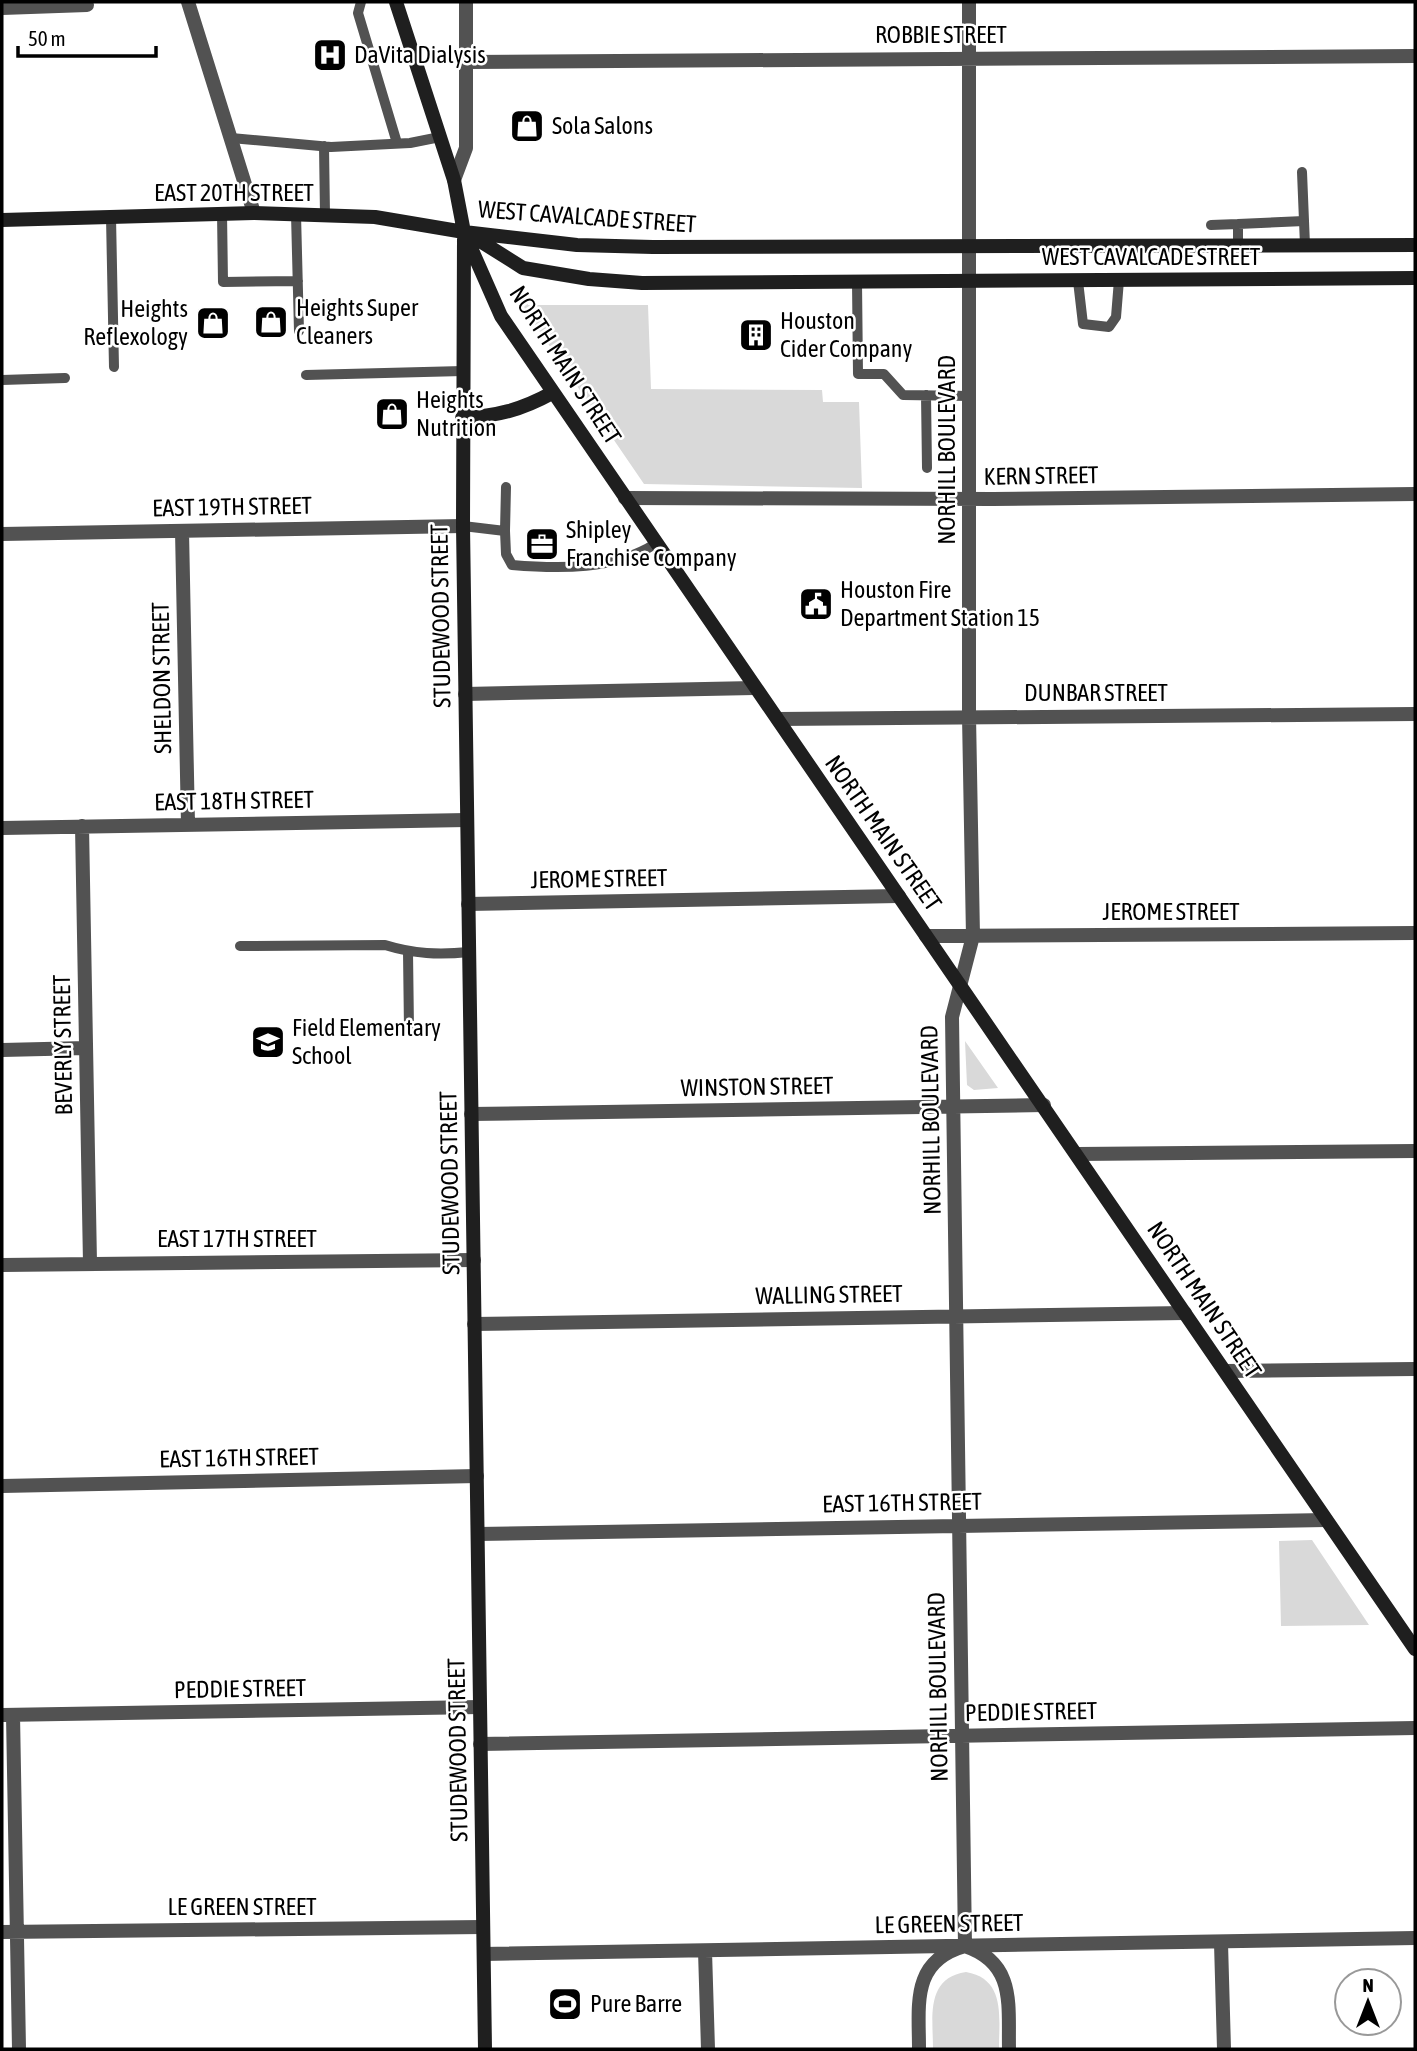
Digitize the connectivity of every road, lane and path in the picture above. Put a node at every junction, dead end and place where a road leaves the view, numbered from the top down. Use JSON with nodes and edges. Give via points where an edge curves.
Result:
{"nodes":[{"id":1,"x":188,"y":2,"type":"edge"},
{"id":2,"x":361,"y":2,"type":"edge"},
{"id":3,"x":396,"y":2,"type":"edge"},
{"id":4,"x":466,"y":2,"type":"edge"},
{"id":5,"x":969,"y":2,"type":"edge"},
{"id":6,"x":88,"y":5,"type":"dead end"},
{"id":7,"x":2,"y":8,"type":"edge"},
{"id":8,"x":1415,"y":56,"type":"edge"},
{"id":9,"x":970,"y":58,"type":"junction"},
{"id":10,"x":467,"y":62,"type":"junction"},
{"id":11,"x":440,"y":137,"type":"junction"},
{"id":12,"x":231,"y":138,"type":"junction"},
{"id":13,"x":397,"y":143,"type":"junction"},
{"id":14,"x":324,"y":146,"type":"junction"},
{"id":15,"x":1302,"y":173,"type":"dead end"},
{"id":16,"x":454,"y":180,"type":"junction"},
{"id":17,"x":254,"y":213,"type":"junction"},
{"id":18,"x":222,"y":214,"type":"junction"},
{"id":19,"x":296,"y":214,"type":"junction"},
{"id":20,"x":325,"y":215,"type":"junction"},
{"id":21,"x":111,"y":216,"type":"junction"},
{"id":22,"x":2,"y":219,"type":"edge"},
{"id":23,"x":1304,"y":221,"type":"junction"},
{"id":24,"x":1238,"y":224,"type":"junction"},
{"id":25,"x":1211,"y":225,"type":"dead end"},
{"id":26,"x":464,"y":232,"type":"junction"},
{"id":27,"x":1304,"y":245,"type":"junction"},
{"id":28,"x":1415,"y":245,"type":"edge"},
{"id":29,"x":1238,"y":246,"type":"junction"},
{"id":30,"x":969,"y":248,"type":"junction"},
{"id":31,"x":1415,"y":278,"type":"edge"},
{"id":32,"x":1119,"y":280,"type":"junction"},
{"id":33,"x":298,"y":281,"type":"junction"},
{"id":34,"x":970,"y":281,"type":"junction"},
{"id":35,"x":1078,"y":281,"type":"junction"},
{"id":36,"x":857,"y":282,"type":"junction"},
{"id":37,"x":299,"y":331,"type":"dead end"},
{"id":38,"x":114,"y":367,"type":"dead end"},
{"id":39,"x":463,"y":371,"type":"junction"},
{"id":40,"x":306,"y":375,"type":"dead end"},
{"id":41,"x":65,"y":379,"type":"dead end"},
{"id":42,"x":2,"y":380,"type":"edge"},
{"id":43,"x":552,"y":393,"type":"junction"},
{"id":44,"x":926,"y":395,"type":"junction"},
{"id":45,"x":970,"y":396,"type":"junction"},
{"id":46,"x":462,"y":418,"type":"junction"},
{"id":47,"x":927,"y":468,"type":"dead end"},
{"id":48,"x":506,"y":486,"type":"dead end"},
{"id":49,"x":1415,"y":494,"type":"edge"},
{"id":50,"x":625,"y":498,"type":"junction"},
{"id":51,"x":971,"y":499,"type":"junction"},
{"id":52,"x":463,"y":526,"type":"junction"},
{"id":53,"x":182,"y":531,"type":"junction"},
{"id":54,"x":505,"y":531,"type":"junction"},
{"id":55,"x":2,"y":534,"type":"edge"},
{"id":56,"x":655,"y":544,"type":"junction"},
{"id":57,"x":754,"y":688,"type":"junction"},
{"id":58,"x":465,"y":694,"type":"junction"},
{"id":59,"x":1415,"y":714,"type":"edge"},
{"id":60,"x":969,"y":716,"type":"junction"},
{"id":61,"x":778,"y":719,"type":"junction"},
{"id":62,"x":467,"y":820,"type":"junction"},
{"id":63,"x":188,"y":824,"type":"junction"},
{"id":64,"x":82,"y":826,"type":"junction"},
{"id":65,"x":2,"y":828,"type":"edge"},
{"id":66,"x":899,"y":896,"type":"junction"},
{"id":67,"x":468,"y":904,"type":"junction"},
{"id":68,"x":1415,"y":933,"type":"edge"},
{"id":69,"x":926,"y":936,"type":"junction"},
{"id":70,"x":973,"y":936,"type":"junction"},
{"id":71,"x":240,"y":946,"type":"dead end"},
{"id":72,"x":408,"y":952,"type":"junction"},
{"id":73,"x":469,"y":952,"type":"junction"},
{"id":74,"x":960,"y":985,"type":"junction"},
{"id":75,"x":409,"y":1029,"type":"dead end"},
{"id":76,"x":86,"y":1048,"type":"junction"},
{"id":77,"x":2,"y":1050,"type":"edge"},
{"id":78,"x":1044,"y":1105,"type":"junction"},
{"id":79,"x":953,"y":1107,"type":"junction"},
{"id":80,"x":471,"y":1114,"type":"junction"},
{"id":81,"x":1415,"y":1151,"type":"edge"},
{"id":82,"x":1078,"y":1154,"type":"junction"},
{"id":83,"x":474,"y":1260,"type":"junction"},
{"id":84,"x":90,"y":1263,"type":"junction"},
{"id":85,"x":2,"y":1265,"type":"edge"},
{"id":86,"x":1185,"y":1313,"type":"junction"},
{"id":87,"x":956,"y":1316,"type":"junction"},
{"id":88,"x":474,"y":1324,"type":"junction"},
{"id":89,"x":1415,"y":1369,"type":"edge"},
{"id":90,"x":1226,"y":1371,"type":"junction"},
{"id":91,"x":477,"y":1476,"type":"junction"},
{"id":92,"x":2,"y":1486,"type":"edge"},
{"id":93,"x":1326,"y":1520,"type":"junction"},
{"id":94,"x":958,"y":1524,"type":"junction"},
{"id":95,"x":478,"y":1534,"type":"junction"},
{"id":96,"x":1415,"y":1649,"type":"edge"},
{"id":97,"x":480,"y":1707,"type":"junction"},
{"id":98,"x":7,"y":1715,"type":"edge"},
{"id":99,"x":1415,"y":1728,"type":"edge"},
{"id":100,"x":962,"y":1736,"type":"junction"},
{"id":101,"x":480,"y":1744,"type":"junction"},
{"id":102,"x":483,"y":1927,"type":"junction"},
{"id":103,"x":9,"y":1932,"type":"edge"},
{"id":104,"x":1415,"y":1938,"type":"edge"},
{"id":105,"x":1222,"y":1943,"type":"junction"},
{"id":106,"x":965,"y":1946,"type":"junction"},
{"id":107,"x":705,"y":1951,"type":"junction"},
{"id":108,"x":484,"y":1954,"type":"junction"},
{"id":109,"x":19,"y":2049,"type":"edge"},
{"id":110,"x":485,"y":2049,"type":"edge"},
{"id":111,"x":708,"y":2049,"type":"edge"},
{"id":112,"x":919,"y":2049,"type":"edge"},
{"id":113,"x":1009,"y":2049,"type":"edge"},
{"id":114,"x":1224,"y":2049,"type":"edge"}],
"edges":[{"from":1,"to":12,"type":"street"},
{"from":2,"to":13,"type":"lane","via":[[358,13]]},
{"from":3,"to":11,"type":"main road","name":"NORTH MAIN STREET"},
{"from":4,"to":10,"type":"street"},
{"from":5,"to":9,"type":"street","name":"NORHILL BOULEVARD"},
{"from":6,"to":7,"type":"street"},
{"from":8,"to":9,"type":"street","name":"ROBBIE STREET"},
{"from":9,"to":10,"type":"street","name":"ROBBIE STREET"},
{"from":9,"to":30,"type":"street","name":"NORHILL BOULEVARD"},
{"from":10,"to":16,"type":"street","via":[[466,148]]},
{"from":11,"to":13,"type":"lane"},
{"from":11,"to":16,"type":"main road","name":"NORTH MAIN STREET"},
{"from":12,"to":14,"type":"lane"},
{"from":12,"to":17,"type":"street"},
{"from":13,"to":14,"type":"lane"},
{"from":14,"to":20,"type":"lane"},
{"from":15,"to":23,"type":"lane"},
{"from":16,"to":26,"type":"main road","name":"NORTH MAIN STREET"},
{"from":17,"to":18,"type":"main road","name":"EAST 20TH STREET"},
{"from":17,"to":19,"type":"main road","name":"EAST 20TH STREET"},
{"from":18,"to":21,"type":"main road","name":"EAST 20TH STREET"},
{"from":18,"to":33,"type":"lane","via":[[223,282]]},
{"from":19,"to":20,"type":"main road","name":"EAST 20TH STREET"},
{"from":19,"to":33,"type":"lane"},
{"from":20,"to":26,"type":"main road","name":"EAST 20TH STREET","via":[[375,217]]},
{"from":21,"to":22,"type":"main road","name":"EAST 20TH STREET"},
{"from":21,"to":38,"type":"lane"},
{"from":23,"to":24,"type":"lane"},
{"from":23,"to":27,"type":"lane"},
{"from":24,"to":25,"type":"lane"},
{"from":24,"to":29,"type":"lane"},
{"from":26,"to":30,"type":"main road","name":"WEST CAVALCADE STREET","via":[[577,245]]},
{"from":26,"to":36,"type":"main road","name":"WEST CAVALCADE STREET","via":[[523,268],[589,279]]},
{"from":26,"to":39,"type":"main road","name":"STUDEWOOD STREET"},
{"from":26,"to":43,"type":"main road","name":"NORTH MAIN STREET","via":[[501,316]]},
{"from":27,"to":28,"type":"main road","name":"WEST CAVALCADE STREET"},
{"from":27,"to":29,"type":"main road","name":"WEST CAVALCADE STREET"},
{"from":29,"to":30,"type":"main road","name":"WEST CAVALCADE STREET"},
{"from":30,"to":34,"type":"street","name":"NORHILL BOULEVARD"},
{"from":31,"to":32,"type":"main road","name":"WEST CAVALCADE STREET"},
{"from":32,"to":35,"type":"main road","name":"WEST CAVALCADE STREET"},
{"from":32,"to":35,"type":"lane","via":[[1116,317],[1109,327],[1083,324]]},
{"from":33,"to":37,"type":"lane"},
{"from":34,"to":35,"type":"main road","name":"WEST CAVALCADE STREET"},
{"from":34,"to":36,"type":"main road","name":"WEST CAVALCADE STREET"},
{"from":34,"to":45,"type":"street","name":"NORHILL BOULEVARD"},
{"from":36,"to":44,"type":"lane","via":[[858,374],[884,374],[903,395]]},
{"from":39,"to":40,"type":"lane"},
{"from":39,"to":46,"type":"main road","name":"STUDEWOOD STREET"},
{"from":41,"to":42,"type":"lane"},
{"from":43,"to":46,"type":"main road","via":[[498,416]]},
{"from":43,"to":50,"type":"main road","name":"NORTH MAIN STREET"},
{"from":44,"to":45,"type":"lane"},
{"from":44,"to":47,"type":"lane"},
{"from":45,"to":51,"type":"street","name":"NORHILL BOULEVARD"},
{"from":46,"to":52,"type":"main road","name":"STUDEWOOD STREET"},
{"from":48,"to":54,"type":"lane"},
{"from":49,"to":51,"type":"street","name":"KERN STREET"},
{"from":50,"to":51,"type":"street","name":"KERN STREET"},
{"from":50,"to":56,"type":"main road","name":"NORTH MAIN STREET"},
{"from":51,"to":60,"type":"street","name":"NORHILL BOULEVARD"},
{"from":52,"to":53,"type":"street","name":"EAST 19TH STREET"},
{"from":52,"to":54,"type":"lane"},
{"from":52,"to":58,"type":"main road","name":"STUDEWOOD STREET"},
{"from":53,"to":55,"type":"street","name":"EAST 19TH STREET"},
{"from":53,"to":63,"type":"street","name":"SHELDON STREET"},
{"from":54,"to":56,"type":"lane","via":[[506,554],[512,565],[604,564],[636,556]]},
{"from":56,"to":57,"type":"main road","name":"NORTH MAIN STREET"},
{"from":57,"to":58,"type":"street"},
{"from":57,"to":61,"type":"main road","name":"NORTH MAIN STREET"},
{"from":58,"to":62,"type":"main road","name":"STUDEWOOD STREET"},
{"from":59,"to":60,"type":"street","name":"DUNBAR STREET"},
{"from":60,"to":61,"type":"street","name":"DUNBAR STREET"},
{"from":60,"to":70,"type":"street","name":"NORHILL BOULEVARD"},
{"from":61,"to":66,"type":"main road","name":"NORTH MAIN STREET"},
{"from":62,"to":63,"type":"street","name":"EAST 18TH STREET"},
{"from":62,"to":67,"type":"main road","name":"STUDEWOOD STREET"},
{"from":63,"to":64,"type":"street","name":"EAST 18TH STREET"},
{"from":64,"to":65,"type":"street","name":"EAST 18TH STREET"},
{"from":64,"to":76,"type":"street","name":"BEVERLY STREET"},
{"from":66,"to":67,"type":"street","name":"JEROME STREET"},
{"from":66,"to":69,"type":"main road","name":"NORTH MAIN STREET"},
{"from":67,"to":73,"type":"main road","name":"STUDEWOOD STREET"},
{"from":68,"to":70,"type":"street","name":"JEROME STREET"},
{"from":69,"to":70,"type":"street","name":"JEROME STREET"},
{"from":69,"to":74,"type":"main road","name":"NORTH MAIN STREET"},
{"from":70,"to":74,"type":"street","name":"NORHILL BOULEVARD"},
{"from":71,"to":72,"type":"lane","via":[[385,945]]},
{"from":72,"to":73,"type":"lane"},
{"from":72,"to":75,"type":"lane"},
{"from":73,"to":80,"type":"main road","name":"STUDEWOOD STREET"},
{"from":74,"to":78,"type":"main road","name":"NORTH MAIN STREET"},
{"from":74,"to":79,"type":"street","name":"NORHILL BOULEVARD","via":[[952,1017]]},
{"from":76,"to":77,"type":"street"},
{"from":76,"to":84,"type":"street","name":"BEVERLY STREET"},
{"from":78,"to":79,"type":"street","name":"WINSTON STREET"},
{"from":78,"to":82,"type":"main road","name":"NORTH MAIN STREET"},
{"from":79,"to":80,"type":"street","name":"WINSTON STREET"},
{"from":79,"to":87,"type":"street","name":"NORHILL BOULEVARD"},
{"from":80,"to":83,"type":"main road","name":"STUDEWOOD STREET"},
{"from":81,"to":82,"type":"street"},
{"from":82,"to":86,"type":"main road","name":"NORTH MAIN STREET"},
{"from":83,"to":84,"type":"street","name":"EAST 17TH STREET"},
{"from":83,"to":88,"type":"main road","name":"STUDEWOOD STREET"},
{"from":84,"to":85,"type":"street","name":"EAST 17TH STREET"},
{"from":86,"to":87,"type":"street","name":"WALLING STREET"},
{"from":86,"to":90,"type":"main road","name":"NORTH MAIN STREET"},
{"from":87,"to":88,"type":"street","name":"WALLING STREET"},
{"from":87,"to":94,"type":"street","name":"NORHILL BOULEVARD"},
{"from":88,"to":91,"type":"main road","name":"STUDEWOOD STREET"},
{"from":89,"to":90,"type":"street"},
{"from":90,"to":93,"type":"main road","name":"NORTH MAIN STREET"},
{"from":91,"to":92,"type":"street","name":"EAST 16TH STREET"},
{"from":91,"to":95,"type":"main road","name":"STUDEWOOD STREET"},
{"from":93,"to":94,"type":"street","name":"EAST 16TH STREET"},
{"from":93,"to":96,"type":"main road","name":"NORTH MAIN STREET"},
{"from":94,"to":95,"type":"street","name":"EAST 16TH STREET"},
{"from":94,"to":100,"type":"street","name":"NORHILL BOULEVARD"},
{"from":95,"to":97,"type":"main road","name":"STUDEWOOD STREET"},
{"from":97,"to":98,"type":"street","name":"PEDDIE STREET"},
{"from":97,"to":101,"type":"main road","name":"STUDEWOOD STREET"},
{"from":98,"to":103,"type":"street"},
{"from":99,"to":100,"type":"street","name":"PEDDIE STREET"},
{"from":100,"to":101,"type":"street","name":"PEDDIE STREET"},
{"from":100,"to":106,"type":"street","name":"NORHILL BOULEVARD"},
{"from":101,"to":102,"type":"main road","name":"STUDEWOOD STREET"},
{"from":102,"to":103,"type":"street","name":"LE GREEN STREET"},
{"from":102,"to":108,"type":"main road","name":"STUDEWOOD STREET"},
{"from":103,"to":109,"type":"street"},
{"from":104,"to":105,"type":"street","name":"LE GREEN STREET"},
{"from":105,"to":106,"type":"street","name":"LE GREEN STREET"},
{"from":105,"to":114,"type":"street"},
{"from":106,"to":107,"type":"street","name":"LE GREEN STREET"},
{"from":106,"to":112,"type":"street","via":[[942,1956],[925,1974],[919,1998]]},
{"from":106,"to":113,"type":"street","via":[[987,1956],[1002,1975],[1008,1998]]},
{"from":107,"to":108,"type":"street","name":"LE GREEN STREET"},
{"from":107,"to":111,"type":"street"},
{"from":108,"to":110,"type":"main road","name":"STUDEWOOD STREET"}]}
